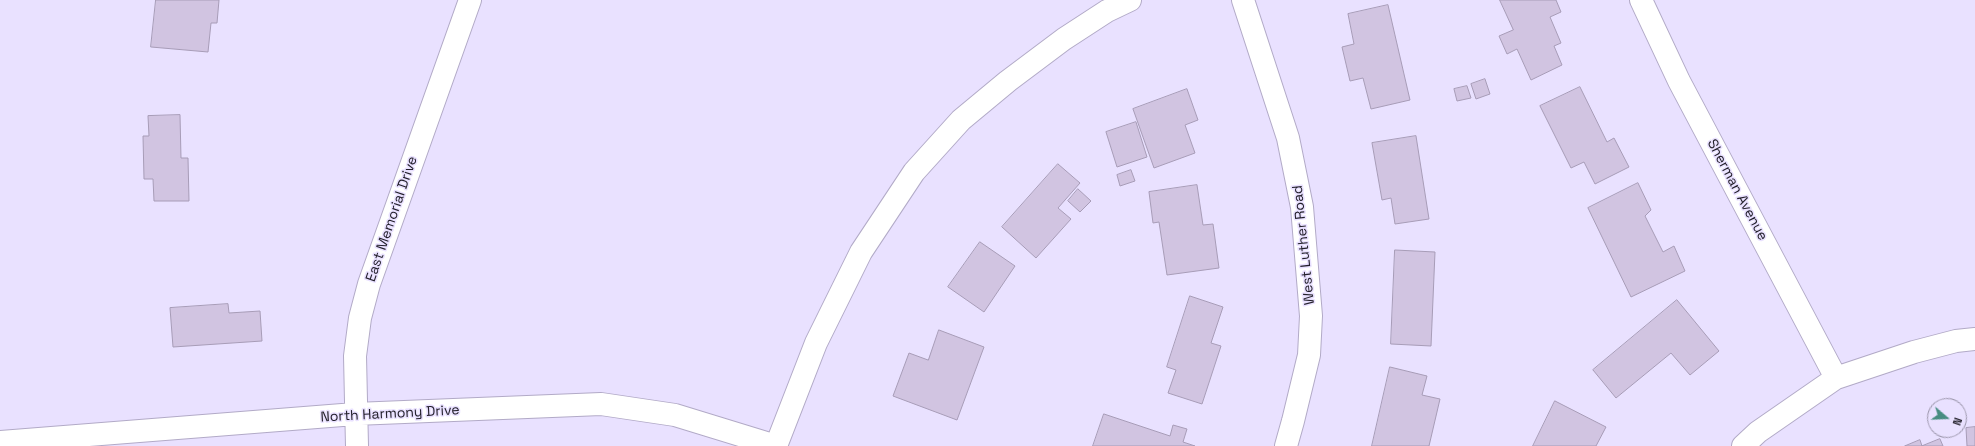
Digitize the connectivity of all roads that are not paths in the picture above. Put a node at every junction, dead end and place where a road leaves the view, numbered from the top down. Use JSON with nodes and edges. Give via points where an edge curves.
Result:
{"nodes":[{"id":1,"x":470,"y":0,"type":"edge"},
{"id":2,"x":1130,"y":0,"type":"edge"},
{"id":3,"x":1243,"y":0,"type":"edge"},
{"id":4,"x":1641,"y":0,"type":"edge"},
{"id":5,"x":1975,"y":339,"type":"edge"},
{"id":6,"x":1836,"y":378,"type":"junction"},
{"id":7,"x":355,"y":414,"type":"junction"},
{"id":8,"x":0,"y":442,"type":"edge"},
{"id":9,"x":357,"y":446,"type":"edge"},
{"id":10,"x":776,"y":446,"type":"edge"},
{"id":11,"x":1286,"y":446,"type":"edge"},
{"id":12,"x":1743,"y":446,"type":"edge"}],
"edges":[{"from":1,"to":7,"type":"street","name":"East Memorial Drive","via":[[369,284],[360,318],[355,356]]},
{"from":2,"to":10,"type":"street","via":[[1064,39],[1008,81],[961,120],[914,172],[861,252],[816,342]]},
{"from":3,"to":11,"type":"street","name":"West Luther Road","via":[[1288,138],[1302,207],[1311,316],[1309,355]]},
{"from":4,"to":6,"type":"street","name":"Sherman Avenue","via":[[1680,80]]},
{"from":5,"to":6,"type":"street","via":[[1956,341],[1914,352]]},
{"from":6,"to":12,"type":"street","via":[[1758,432]]},
{"from":7,"to":8,"type":"street","name":"North Harmony Drive"},
{"from":7,"to":9,"type":"street","name":"East Memorial Drive"},
{"from":7,"to":10,"type":"street","name":"North Harmony Drive","via":[[601,404],[675,415]]}]}
